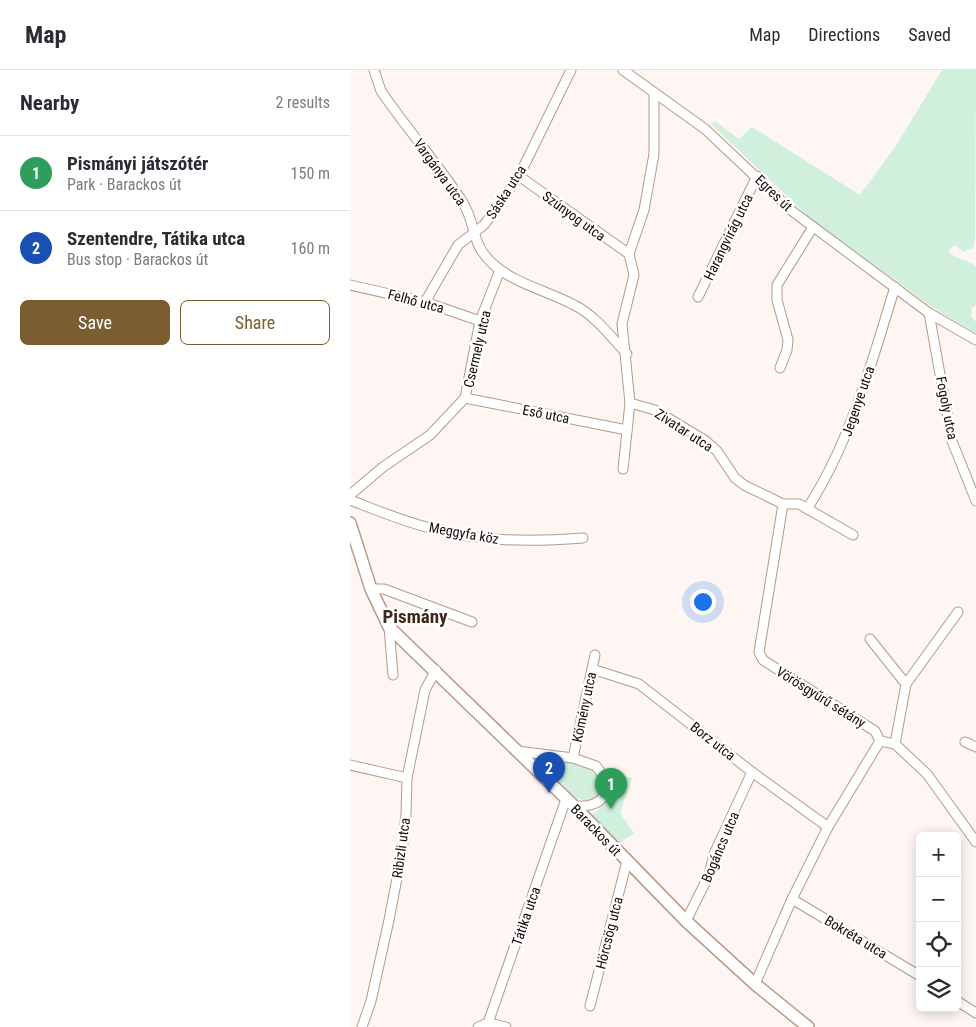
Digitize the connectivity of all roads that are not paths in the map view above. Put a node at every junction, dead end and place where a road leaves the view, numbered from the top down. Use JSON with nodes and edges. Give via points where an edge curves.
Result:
{"nodes":[{"id":1,"x":374,"y":70,"type":"edge"},
{"id":2,"x":571,"y":70,"type":"edge"},
{"id":3,"x":623,"y":70,"type":"edge"},
{"id":4,"x":654,"y":93,"type":"junction"},
{"id":5,"x":519,"y":176,"type":"junction"},
{"id":6,"x":757,"y":176,"type":"junction"},
{"id":7,"x":814,"y":227,"type":"junction"},
{"id":8,"x":472,"y":233,"type":"junction"},
{"id":9,"x":629,"y":254,"type":"junction"},
{"id":10,"x":500,"y":270,"type":"junction"},
{"id":11,"x":350,"y":285,"type":"edge"},
{"id":12,"x":895,"y":288,"type":"junction"},
{"id":13,"x":698,"y":297,"type":"dead end"},
{"id":14,"x":425,"y":302,"type":"junction"},
{"id":15,"x":929,"y":313,"type":"junction"},
{"id":16,"x":480,"y":321,"type":"junction"},
{"id":17,"x":976,"y":340,"type":"edge"},
{"id":18,"x":627,"y":354,"type":"junction"},
{"id":19,"x":780,"y":368,"type":"dead end"},
{"id":20,"x":465,"y":398,"type":"junction"},
{"id":21,"x":630,"y":403,"type":"junction"},
{"id":22,"x":627,"y":430,"type":"junction"},
{"id":23,"x":623,"y":469,"type":"dead end"},
{"id":24,"x":350,"y":495,"type":"edge"},
{"id":25,"x":350,"y":500,"type":"edge"},
{"id":26,"x":976,"y":501,"type":"edge"},
{"id":27,"x":783,"y":504,"type":"junction"},
{"id":28,"x":807,"y":509,"type":"junction"},
{"id":29,"x":350,"y":523,"type":"edge"},
{"id":30,"x":853,"y":535,"type":"dead end"},
{"id":31,"x":583,"y":538,"type":"dead end"},
{"id":32,"x":371,"y":589,"type":"junction"},
{"id":33,"x":958,"y":612,"type":"dead end"},
{"id":34,"x":472,"y":622,"type":"dead end"},
{"id":35,"x":389,"y":627,"type":"junction"},
{"id":36,"x":870,"y":639,"type":"dead end"},
{"id":37,"x":595,"y":655,"type":"dead end"},
{"id":38,"x":592,"y":668,"type":"junction"},
{"id":39,"x":436,"y":670,"type":"junction"},
{"id":40,"x":393,"y":675,"type":"dead end"},
{"id":41,"x":906,"y":684,"type":"junction"},
{"id":42,"x":880,"y":741,"type":"junction"},
{"id":43,"x":965,"y":742,"type":"dead end"},
{"id":44,"x":895,"y":744,"type":"junction"},
{"id":45,"x":976,"y":746,"type":"edge"},
{"id":46,"x":517,"y":750,"type":"junction"},
{"id":47,"x":573,"y":758,"type":"junction"},
{"id":48,"x":350,"y":765,"type":"edge"},
{"id":49,"x":752,"y":772,"type":"junction"},
{"id":50,"x":407,"y":778,"type":"junction"},
{"id":51,"x":570,"y":802,"type":"junction"},
{"id":52,"x":828,"y":827,"type":"junction"},
{"id":53,"x":976,"y":842,"type":"edge"},
{"id":54,"x":627,"y":861,"type":"junction"},
{"id":55,"x":792,"y":899,"type":"junction"},
{"id":56,"x":686,"y":920,"type":"junction"},
{"id":57,"x":916,"y":974,"type":"edge"},
{"id":58,"x":754,"y":984,"type":"junction"},
{"id":59,"x":961,"y":1004,"type":"edge"},
{"id":60,"x":590,"y":1006,"type":"dead end"},
{"id":61,"x":976,"y":1013,"type":"edge"},
{"id":62,"x":488,"y":1023,"type":"junction"},
{"id":63,"x":803,"y":1025,"type":"edge"},
{"id":64,"x":362,"y":1027,"type":"edge"},
{"id":65,"x":478,"y":1027,"type":"edge"},
{"id":66,"x":506,"y":1027,"type":"edge"}],
"edges":[{"from":1,"to":8,"type":"street","name":"Vargánya utca","via":[[381,91],[462,202],[473,225]]},
{"from":2,"to":5,"type":"street","name":"Sáska utca"},
{"from":3,"to":4,"type":"street","name":"Egres út"},
{"from":4,"to":6,"type":"street","name":"Egres út","via":[[705,129]]},
{"from":4,"to":9,"type":"street","via":[[654,154],[644,210]]},
{"from":5,"to":8,"type":"street","name":"Sáska utca","via":[[484,225]]},
{"from":5,"to":9,"type":"street","name":"Szúnyog utca"},
{"from":6,"to":7,"type":"street","name":"Egres út","via":[[792,211]]},
{"from":6,"to":13,"type":"street","name":"Harangvirág utca"},
{"from":7,"to":12,"type":"street","name":"Egres út"},
{"from":7,"to":19,"type":"street","via":[[777,285],[777,300],[788,340]]},
{"from":8,"to":10,"type":"street","name":"Vargánya utca","via":[[485,257]]},
{"from":8,"to":14,"type":"street","name":"Sáska utca","via":[[458,245]]},
{"from":9,"to":18,"type":"street","via":[[634,276],[622,324]]},
{"from":10,"to":16,"type":"street","name":"Csermely utca"},
{"from":10,"to":18,"type":"street","name":"Vargánya utca","via":[[576,306],[608,332]]},
{"from":11,"to":14,"type":"street","name":"Felhő utca"},
{"from":12,"to":15,"type":"street","name":"Egres út"},
{"from":12,"to":28,"type":"street","name":"Jegenye utca","via":[[854,415],[838,455]]},
{"from":14,"to":16,"type":"street","name":"Felhő utca"},
{"from":15,"to":17,"type":"street","name":"Egres út"},
{"from":15,"to":26,"type":"street","name":"Fogoly utca","via":[[952,441]]},
{"from":16,"to":20,"type":"street","name":"Csermely utca"},
{"from":18,"to":21,"type":"street"},
{"from":20,"to":22,"type":"street","name":"Eső utca"},
{"from":20,"to":24,"type":"street","name":"Csermely utca","via":[[430,435],[383,467]]},
{"from":21,"to":22,"type":"street"},
{"from":21,"to":27,"type":"street","name":"Zivatar utca","via":[[654,410],[677,422],[716,451],[744,485]]},
{"from":22,"to":23,"type":"street"},
{"from":25,"to":31,"type":"street","name":"Meggyfa köz","via":[[432,529],[486,539],[538,541]]},
{"from":27,"to":28,"type":"street","name":"Zivatar utca","via":[[799,504]]},
{"from":27,"to":42,"type":"street","name":"Vörösgyűrű sétány","via":[[759,652],[763,660],[875,731]]},
{"from":28,"to":30,"type":"street","name":"Zivatar utca"},
{"from":29,"to":32,"type":"street","name":"Barackos út"},
{"from":32,"to":34,"type":"street","via":[[384,589]]},
{"from":32,"to":35,"type":"street","name":"Barackos út"},
{"from":33,"to":41,"type":"street"},
{"from":35,"to":39,"type":"street","name":"Barackos út"},
{"from":35,"to":40,"type":"street","name":"Barackos út"},
{"from":36,"to":41,"type":"street"},
{"from":37,"to":38,"type":"street","name":"Kömény utca"},
{"from":38,"to":47,"type":"street","name":"Kömény utca"},
{"from":38,"to":49,"type":"street","name":"Borz utca","via":[[639,684]]},
{"from":39,"to":46,"type":"street","name":"Barackos út"},
{"from":39,"to":50,"type":"street","name":"Ribizli utca","via":[[425,690]]},
{"from":41,"to":44,"type":"street"},
{"from":42,"to":44,"type":"street"},
{"from":42,"to":52,"type":"street"},
{"from":43,"to":45,"type":"street"},
{"from":44,"to":53,"type":"street","via":[[927,774]]},
{"from":46,"to":47,"type":"street"},
{"from":46,"to":51,"type":"street","name":"Barackos út"},
{"from":47,"to":51,"type":"street","via":[[596,766],[604,776],[606,788],[604,795],[591,807]]},
{"from":48,"to":50,"type":"street"},
{"from":49,"to":52,"type":"street","name":"Borz utca"},
{"from":49,"to":56,"type":"street","name":"Bogáncs utca","via":[[714,854],[709,875]]},
{"from":50,"to":64,"type":"street","name":"Ribizli utca","via":[[402,852],[371,1001]]},
{"from":51,"to":54,"type":"street","name":"Barackos út"},
{"from":51,"to":62,"type":"street","name":"Tátika utca"},
{"from":52,"to":55,"type":"street"},
{"from":54,"to":56,"type":"street","name":"Barackos út"},
{"from":54,"to":60,"type":"street","name":"Hörcsög utca"},
{"from":55,"to":57,"type":"street","name":"Bokréta utca"},
{"from":55,"to":58,"type":"street"},
{"from":56,"to":58,"type":"street","name":"Barackos út"},
{"from":58,"to":63,"type":"street","name":"Barackos út"},
{"from":59,"to":61,"type":"street"},
{"from":62,"to":65,"type":"street"},
{"from":62,"to":66,"type":"street"}]}
